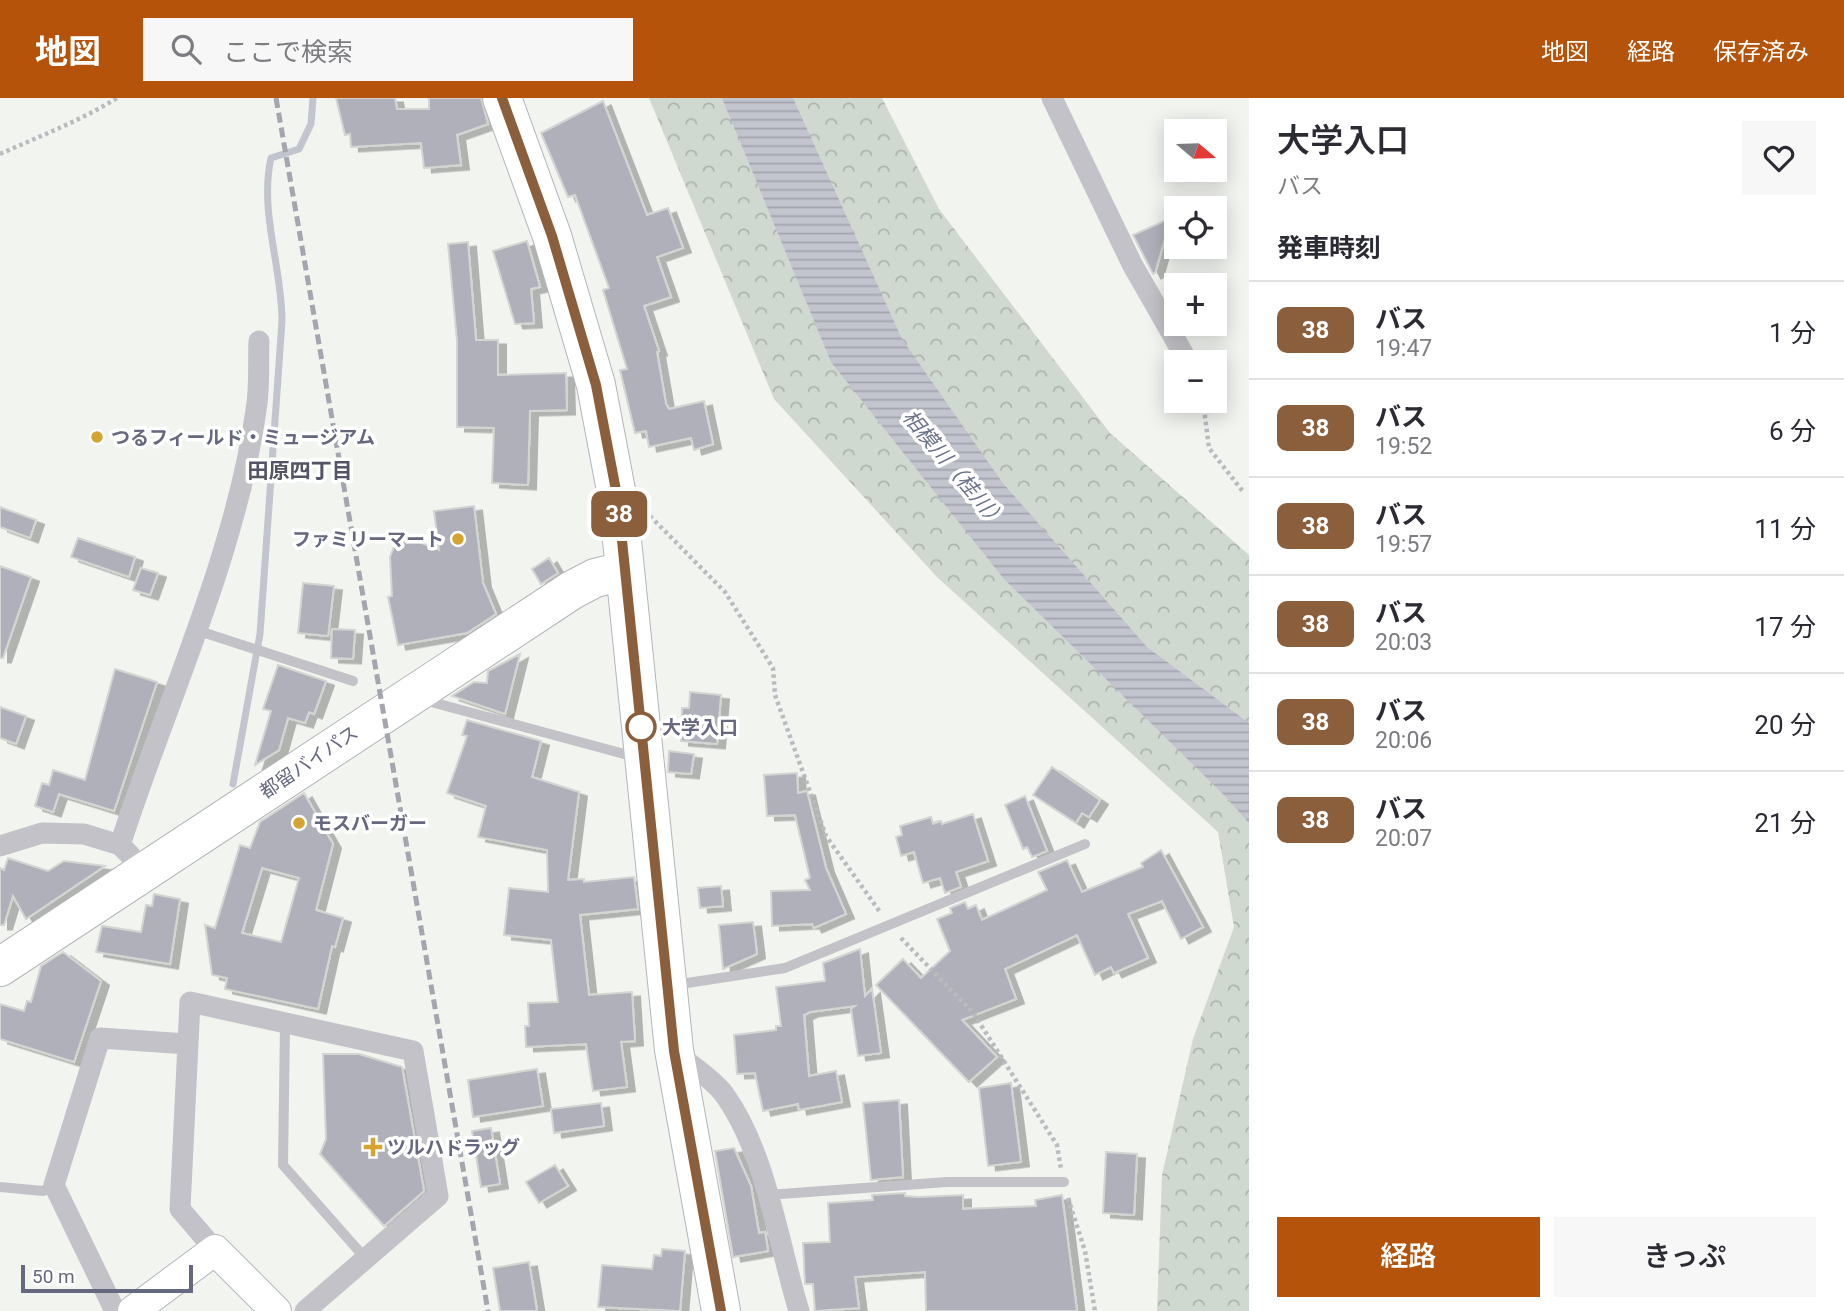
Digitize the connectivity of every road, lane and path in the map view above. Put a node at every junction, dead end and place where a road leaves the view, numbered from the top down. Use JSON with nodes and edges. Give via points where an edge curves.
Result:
{"nodes":[{"id":1,"x":117,"y":98,"type":"edge"},
{"id":2,"x":502,"y":98,"type":"edge"},
{"id":3,"x":1052,"y":98,"type":"edge"},
{"id":4,"x":0,"y":154,"type":"edge"},
{"id":5,"x":259,"y":341,"type":"dead end"},
{"id":6,"x":1181,"y":350,"type":"edge"},
{"id":7,"x":1205,"y":413,"type":"edge"},
{"id":8,"x":1244,"y":493,"type":"dead end"},
{"id":9,"x":618,"y":501,"type":"junction"},
{"id":10,"x":624,"y":571,"type":"junction"},
{"id":11,"x":196,"y":630,"type":"junction"},
{"id":12,"x":354,"y":681,"type":"dead end"},
{"id":13,"x":411,"y":696,"type":"junction"},
{"id":14,"x":645,"y":760,"type":"junction"},
{"id":15,"x":1085,"y":844,"type":"dead end"},
{"id":16,"x":0,"y":846,"type":"edge"},
{"id":17,"x":129,"y":860,"type":"junction"},
{"id":18,"x":889,"y":925,"type":"junction"},
{"id":19,"x":0,"y":967,"type":"edge"},
{"id":20,"x":668,"y":986,"type":"junction"},
{"id":21,"x":285,"y":1025,"type":"junction"},
{"id":22,"x":187,"y":1044,"type":"junction"},
{"id":23,"x":674,"y":1051,"type":"junction"},
{"id":24,"x":1064,"y":1182,"type":"junction"},
{"id":25,"x":54,"y":1185,"type":"junction"},
{"id":26,"x":0,"y":1187,"type":"edge"},
{"id":27,"x":767,"y":1195,"type":"junction"},
{"id":28,"x":215,"y":1250,"type":"junction"},
{"id":29,"x":365,"y":1258,"type":"junction"},
{"id":30,"x":114,"y":1311,"type":"edge"},
{"id":31,"x":133,"y":1311,"type":"edge"},
{"id":32,"x":276,"y":1311,"type":"edge"},
{"id":33,"x":306,"y":1311,"type":"edge"},
{"id":34,"x":721,"y":1311,"type":"edge"},
{"id":35,"x":799,"y":1311,"type":"edge"},
{"id":36,"x":1095,"y":1311,"type":"edge"}],
"edges":[{"from":1,"to":4,"type":"path","via":[[70,125]]},
{"from":2,"to":9,"type":"highway","via":[[552,236],[596,385]]},
{"from":3,"to":6,"type":"street","via":[[1132,264]]},
{"from":5,"to":11,"type":"street","via":[[257,407],[245,471]]},
{"from":7,"to":8,"type":"path","via":[[1209,448]]},
{"from":9,"to":10,"type":"highway"},
{"from":9,"to":18,"type":"path","via":[[647,513],[725,592],[773,668],[775,695],[826,836]]},
{"from":10,"to":13,"type":"highway","name":"都留バイパス","via":[[572,590]]},
{"from":10,"to":14,"type":"highway"},
{"from":11,"to":12,"type":"lane"},
{"from":11,"to":17,"type":"street","via":[[149,753]]},
{"from":13,"to":14,"type":"lane"},
{"from":13,"to":17,"type":"highway","name":"都留バイパス"},
{"from":14,"to":20,"type":"highway"},
{"from":15,"to":18,"type":"lane"},
{"from":16,"to":17,"type":"street","via":[[42,833],[84,834]]},
{"from":17,"to":19,"type":"highway","name":"都留バイパス"},
{"from":18,"to":20,"type":"lane","via":[[785,968]]},
{"from":18,"to":24,"type":"path","via":[[974,1014],[1057,1144]]},
{"from":20,"to":23,"type":"highway"},
{"from":21,"to":22,"type":"street","via":[[190,1002]]},
{"from":21,"to":29,"type":"lane","via":[[283,1165]]},
{"from":21,"to":29,"type":"street","via":[[413,1051],[438,1196]]},
{"from":22,"to":25,"type":"street","via":[[100,1038]]},
{"from":22,"to":28,"type":"street","via":[[180,1209]]},
{"from":23,"to":27,"type":"street","via":[[722,1091],[743,1125]]},
{"from":23,"to":34,"type":"highway"},
{"from":24,"to":27,"type":"lane","via":[[947,1182]]},
{"from":24,"to":36,"type":"path","via":[[1085,1251]]},
{"from":25,"to":26,"type":"lane","via":[[43,1191]]},
{"from":25,"to":30,"type":"street"},
{"from":27,"to":35,"type":"street"},
{"from":28,"to":31,"type":"street"},
{"from":28,"to":32,"type":"street"},
{"from":29,"to":33,"type":"street"}]}
